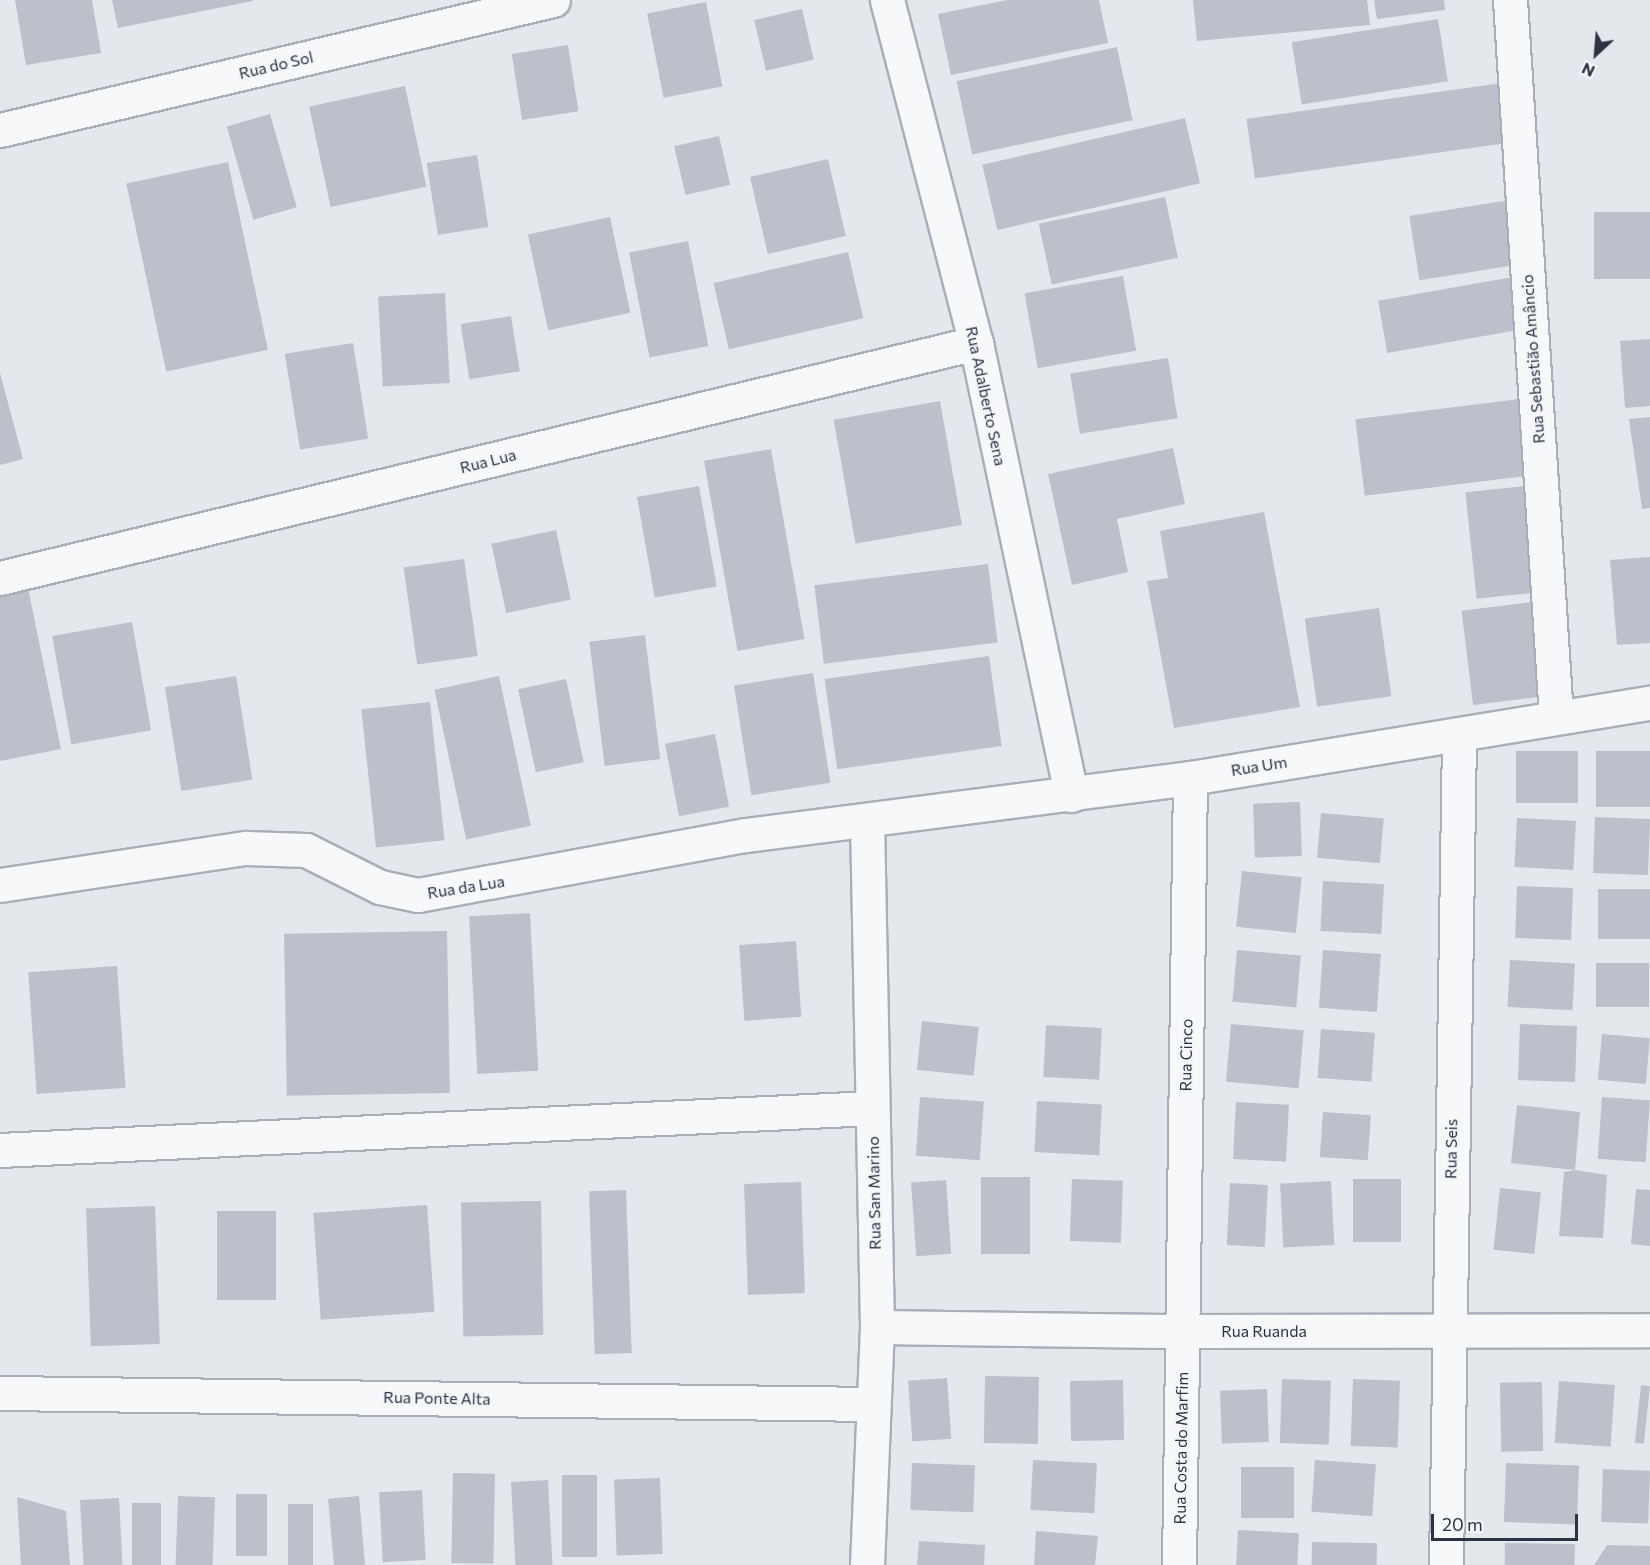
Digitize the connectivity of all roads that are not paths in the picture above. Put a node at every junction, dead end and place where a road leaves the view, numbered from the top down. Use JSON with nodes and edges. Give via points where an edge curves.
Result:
{"nodes":[{"id":1,"x":553,"y":0,"type":"edge"},
{"id":2,"x":887,"y":0,"type":"edge"},
{"id":3,"x":1510,"y":0,"type":"edge"},
{"id":4,"x":438,"y":13,"type":"edge"},
{"id":5,"x":0,"y":130,"type":"edge"},
{"id":6,"x":976,"y":343,"type":"junction"},
{"id":7,"x":0,"y":578,"type":"edge"},
{"id":8,"x":1650,"y":703,"type":"edge"},
{"id":9,"x":1556,"y":718,"type":"junction"},
{"id":10,"x":1459,"y":734,"type":"junction"},
{"id":11,"x":1190,"y":778,"type":"junction"},
{"id":12,"x":1071,"y":795,"type":"junction"},
{"id":13,"x":867,"y":821,"type":"junction"},
{"id":14,"x":0,"y":885,"type":"edge"},
{"id":15,"x":872,"y":1108,"type":"junction"},
{"id":16,"x":0,"y":1150,"type":"edge"},
{"id":17,"x":877,"y":1327,"type":"junction"},
{"id":18,"x":1650,"y":1330,"type":"edge"},
{"id":19,"x":1182,"y":1331,"type":"junction"},
{"id":20,"x":1447,"y":1331,"type":"junction"},
{"id":21,"x":0,"y":1393,"type":"edge"},
{"id":22,"x":873,"y":1404,"type":"junction"},
{"id":23,"x":867,"y":1565,"type":"edge"},
{"id":24,"x":1179,"y":1565,"type":"edge"},
{"id":25,"x":1446,"y":1565,"type":"edge"}],
"edges":[{"from":1,"to":4,"type":"street","name":"Rua do Sol"},
{"from":2,"to":6,"type":"street","name":"Rua Adalberto Sena"},
{"from":3,"to":9,"type":"street","name":"Rua Sebastião Amâncio"},
{"from":4,"to":5,"type":"street","name":"Rua do Sol"},
{"from":6,"to":7,"type":"street","name":"Rua Lua"},
{"from":6,"to":12,"type":"street","name":"Rua Adalberto Sena"},
{"from":8,"to":9,"type":"street","name":"Rua Um"},
{"from":9,"to":10,"type":"street","name":"Rua Um"},
{"from":10,"to":11,"type":"street","name":"Rua Um"},
{"from":10,"to":20,"type":"street","name":"Rua Seis"},
{"from":11,"to":12,"type":"street","name":"Rua Um"},
{"from":11,"to":19,"type":"street","name":"Rua Cinco"},
{"from":12,"to":13,"type":"street","name":"Rua Um"},
{"from":13,"to":14,"type":"street","name":"Rua da Lua","via":[[746,835],[418,895],[380,887],[306,850],[246,848]]},
{"from":13,"to":15,"type":"street","name":"Rua San Marino"},
{"from":15,"to":16,"type":"street"},
{"from":15,"to":17,"type":"street","name":"Rua San Marino"},
{"from":17,"to":19,"type":"street","name":"Rua Ruanda"},
{"from":17,"to":22,"type":"street","name":"Rua San Marino"},
{"from":18,"to":20,"type":"street","name":"Rua Ruanda"},
{"from":19,"to":20,"type":"street","name":"Rua Ruanda"},
{"from":19,"to":24,"type":"street","name":"Rua Costa do Marfim"},
{"from":20,"to":25,"type":"street","name":"Rua Seis"},
{"from":21,"to":22,"type":"street","name":"Rua Ponte Alta"},
{"from":22,"to":23,"type":"street","name":"Rua San Marino"}]}
